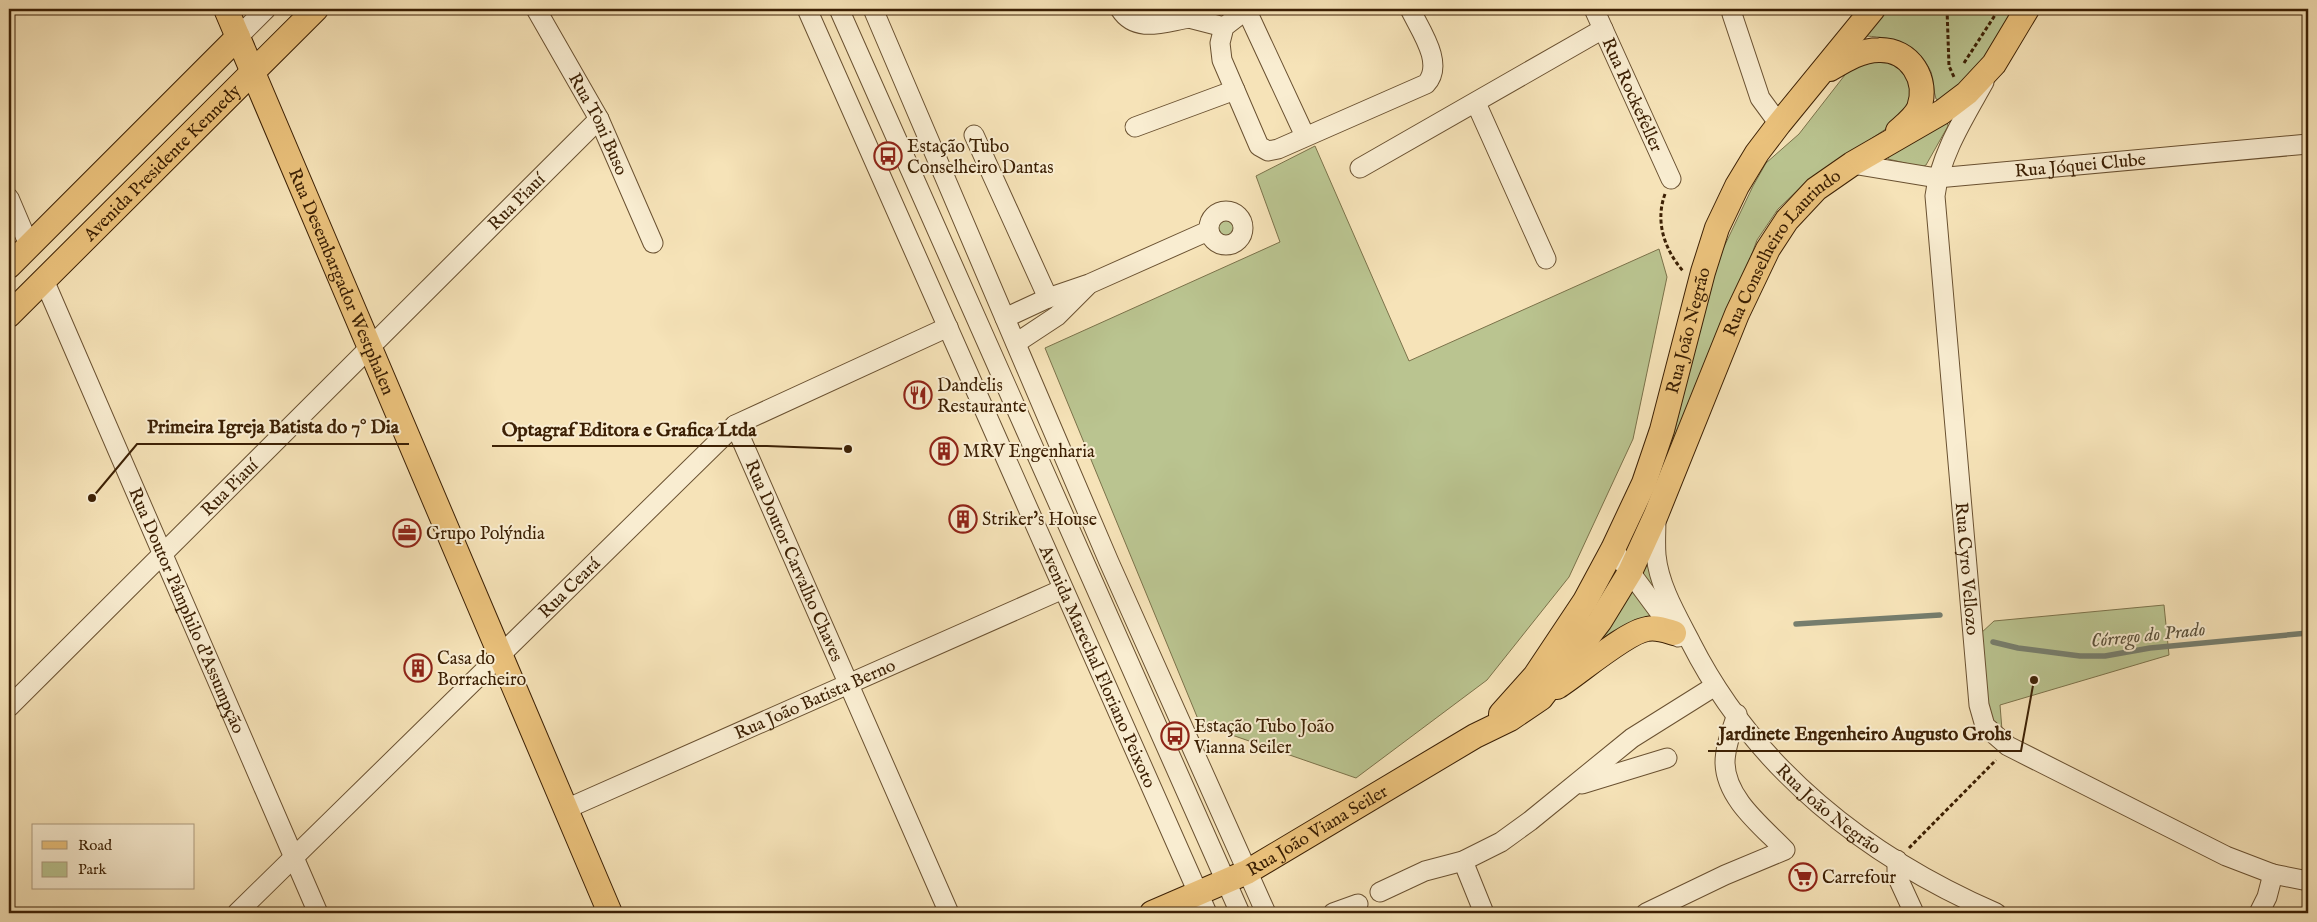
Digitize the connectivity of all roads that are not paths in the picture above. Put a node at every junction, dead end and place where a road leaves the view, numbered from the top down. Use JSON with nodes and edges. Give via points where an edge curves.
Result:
{"nodes":[{"id":1,"x":226,"y":9,"type":"edge"},
{"id":2,"x":266,"y":9,"type":"edge"},
{"id":3,"x":316,"y":9,"type":"edge"},
{"id":4,"x":536,"y":9,"type":"edge"},
{"id":5,"x":807,"y":9,"type":"edge"},
{"id":6,"x":838,"y":9,"type":"edge"},
{"id":7,"x":872,"y":9,"type":"edge"},
{"id":8,"x":1120,"y":9,"type":"edge"},
{"id":9,"x":1172,"y":9,"type":"edge"},
{"id":10,"x":1246,"y":9,"type":"edge"},
{"id":11,"x":1410,"y":9,"type":"edge"},
{"id":12,"x":1594,"y":9,"type":"edge"},
{"id":13,"x":1873,"y":9,"type":"edge"},
{"id":14,"x":2027,"y":9,"type":"edge"},
{"id":15,"x":1732,"y":14,"type":"dead end"},
{"id":16,"x":1189,"y":18,"type":"junction"},
{"id":17,"x":1224,"y":27,"type":"junction"},
{"id":18,"x":1603,"y":29,"type":"junction"},
{"id":19,"x":238,"y":37,"type":"junction"},
{"id":20,"x":1994,"y":64,"type":"junction"},
{"id":21,"x":253,"y":72,"type":"junction"},
{"id":22,"x":1823,"y":72,"type":"junction"},
{"id":23,"x":1235,"y":90,"type":"junction"},
{"id":24,"x":1476,"y":103,"type":"junction"},
{"id":25,"x":599,"y":119,"type":"junction"},
{"id":26,"x":1779,"y":124,"type":"junction"},
{"id":27,"x":1135,"y":126,"type":"dead end"},
{"id":28,"x":974,"y":135,"type":"dead end"},
{"id":29,"x":1305,"y":136,"type":"junction"},
{"id":30,"x":2308,"y":144,"type":"edge"},
{"id":31,"x":1874,"y":151,"type":"junction"},
{"id":32,"x":1852,"y":164,"type":"junction"},
{"id":33,"x":1360,"y":168,"type":"dead end"},
{"id":34,"x":1937,"y":178,"type":"junction"},
{"id":35,"x":94,"y":179,"type":"junction"},
{"id":36,"x":1672,"y":179,"type":"road end"},
{"id":37,"x":9,"y":198,"type":"edge"},
{"id":38,"x":119,"y":204,"type":"junction"},
{"id":39,"x":1208,"y":231,"type":"dead end"},
{"id":40,"x":653,"y":243,"type":"dead end"},
{"id":41,"x":29,"y":245,"type":"junction"},
{"id":42,"x":1546,"y":259,"type":"dead end"},
{"id":43,"x":9,"y":266,"type":"edge"},
{"id":44,"x":44,"y":280,"type":"junction"},
{"id":45,"x":1089,"y":284,"type":"junction"},
{"id":46,"x":1048,"y":298,"type":"junction"},
{"id":47,"x":9,"y":315,"type":"edge"},
{"id":48,"x":1005,"y":318,"type":"junction"},
{"id":49,"x":948,"y":327,"type":"junction"},
{"id":50,"x":1016,"y":343,"type":"junction"},
{"id":51,"x":370,"y":347,"type":"junction"},
{"id":52,"x":735,"y":426,"type":"junction"},
{"id":53,"x":1656,"y":516,"type":"junction"},
{"id":54,"x":1613,"y":550,"type":"junction"},
{"id":55,"x":163,"y":555,"type":"junction"},
{"id":56,"x":1110,"y":562,"type":"junction"},
{"id":57,"x":1630,"y":572,"type":"junction"},
{"id":58,"x":1064,"y":589,"type":"junction"},
{"id":59,"x":1107,"y":615,"type":"junction"},
{"id":60,"x":1674,"y":633,"type":"junction"},
{"id":61,"x":500,"y":656,"type":"junction"},
{"id":62,"x":1701,"y":662,"type":"junction"},
{"id":63,"x":848,"y":684,"type":"junction"},
{"id":64,"x":1715,"y":686,"type":"junction"},
{"id":65,"x":1541,"y":698,"type":"junction"},
{"id":66,"x":9,"y":707,"type":"edge"},
{"id":67,"x":1737,"y":714,"type":"junction"},
{"id":68,"x":1475,"y":736,"type":"junction"},
{"id":69,"x":1666,"y":758,"type":"dead end"},
{"id":70,"x":1574,"y":786,"type":"junction"},
{"id":71,"x":566,"y":809,"type":"junction"},
{"id":72,"x":1898,"y":860,"type":"junction"},
{"id":73,"x":1463,"y":861,"type":"junction"},
{"id":74,"x":1247,"y":872,"type":"junction"},
{"id":75,"x":2273,"y":874,"type":"junction"},
{"id":76,"x":1225,"y":881,"type":"junction"},
{"id":77,"x":2308,"y":881,"type":"edge"},
{"id":78,"x":1380,"y":892,"type":"dead end"},
{"id":79,"x":1203,"y":903,"type":"edge"},
{"id":80,"x":1358,"y":904,"type":"dead end"},
{"id":81,"x":237,"y":913,"type":"edge"},
{"id":82,"x":318,"y":913,"type":"edge"},
{"id":83,"x":610,"y":913,"type":"edge"},
{"id":84,"x":949,"y":913,"type":"edge"},
{"id":85,"x":1152,"y":913,"type":"edge"},
{"id":86,"x":1240,"y":913,"type":"edge"},
{"id":87,"x":1266,"y":913,"type":"edge"},
{"id":88,"x":1333,"y":913,"type":"edge"},
{"id":89,"x":1484,"y":913,"type":"edge"},
{"id":90,"x":1646,"y":913,"type":"edge"},
{"id":91,"x":1914,"y":913,"type":"edge"},
{"id":92,"x":1996,"y":913,"type":"edge"},
{"id":93,"x":2259,"y":913,"type":"edge"}],
"edges":[{"from":1,"to":19,"type":"main road","name":"Rua Desembargador Westphalen"},
{"from":2,"to":19,"type":"street","name":"Avenida Presidente Kennedy"},
{"from":3,"to":21,"type":"main road","name":"Avenida Presidente Kennedy"},
{"from":4,"to":25,"type":"street","name":"Rua Toni Buso"},
{"from":5,"to":49,"type":"street","name":"Avenida Marechal Floriano Peixoto"},
{"from":6,"to":59,"type":"street"},
{"from":7,"to":48,"type":"street"},
{"from":8,"to":16,"type":"street","via":[[1132,22],[1144,25]]},
{"from":9,"to":16,"type":"street"},
{"from":10,"to":17,"type":"street"},
{"from":10,"to":29,"type":"street"},
{"from":11,"to":29,"type":"street","via":[[1432,55],[1432,77],[1426,84]]},
{"from":12,"to":18,"type":"street","name":"Rua Rockefeller"},
{"from":13,"to":22,"type":"main road","name":"Rua João Negrão"},
{"from":14,"to":20,"type":"main road","name":"Rua Conselheiro Laurindo"},
{"from":15,"to":26,"type":"street","via":[[1760,98]]},
{"from":16,"to":17,"type":"street"},
{"from":17,"to":23,"type":"street","via":[[1220,43],[1222,60]]},
{"from":18,"to":24,"type":"street"},
{"from":18,"to":36,"type":"street","name":"Rua Rockefeller"},
{"from":19,"to":21,"type":"main road","name":"Rua Desembargador Westphalen"},
{"from":19,"to":35,"type":"main road","name":"Avenida Presidente Kennedy"},
{"from":20,"to":31,"type":"main road","name":"Rua Conselheiro Laurindo","via":[[1967,93],[1942,112]]},
{"from":20,"to":34,"type":"street","name":"Rua Cyro Vellozo","via":[[1948,150]]},
{"from":21,"to":38,"type":"main road","name":"Avenida Presidente Kennedy"},
{"from":21,"to":51,"type":"main road","name":"Rua Desembargador Westphalen"},
{"from":22,"to":26,"type":"main road","name":"Rua João Negrão"},
{"from":22,"to":31,"type":"main road","via":[[1865,52],[1897,51],[1910,60],[1920,78],[1922,94],[1918,110]]},
{"from":23,"to":27,"type":"street"},
{"from":23,"to":29,"type":"street","via":[[1260,146],[1268,151],[1278,149]]},
{"from":24,"to":33,"type":"street"},
{"from":24,"to":42,"type":"street"},
{"from":25,"to":40,"type":"street","name":"Rua Toni Buso"},
{"from":25,"to":51,"type":"street","name":"Rua Piauí"},
{"from":26,"to":54,"type":"main road","name":"Rua João Negrão","via":[[1737,186],[1717,228],[1662,430],[1644,483]]},
{"from":28,"to":46,"type":"street"},
{"from":30,"to":34,"type":"street","name":"Rua Jóquei Clube"},
{"from":31,"to":32,"type":"main road","name":"Rua Conselheiro Laurindo"},
{"from":32,"to":34,"type":"street","name":"Rua Jóquei Clube"},
{"from":32,"to":53,"type":"main road","name":"Rua Conselheiro Laurindo","via":[[1816,189],[1787,220],[1768,249],[1709,380]]},
{"from":34,"to":75,"type":"street","name":"Rua Cyro Vellozo","via":[[1935,196],[1979,705],[1985,726],[2008,746],[2226,856]]},
{"from":35,"to":38,"type":"main road"},
{"from":35,"to":41,"type":"main road","name":"Avenida Presidente Kennedy"},
{"from":37,"to":41,"type":"street"},
{"from":38,"to":44,"type":"main road","name":"Avenida Presidente Kennedy"},
{"from":39,"to":45,"type":"street"},
{"from":41,"to":43,"type":"main road","name":"Avenida Presidente Kennedy"},
{"from":44,"to":47,"type":"main road","name":"Avenida Presidente Kennedy"},
{"from":44,"to":55,"type":"street","name":"Rua Doutor Pâmphilo d'Assumpção"},
{"from":45,"to":46,"type":"street"},
{"from":45,"to":50,"type":"street","via":[[1057,316]]},
{"from":46,"to":48,"type":"street"},
{"from":48,"to":50,"type":"street"},
{"from":49,"to":52,"type":"street","name":"Rua Ceará"},
{"from":49,"to":58,"type":"street","name":"Avenida Marechal Floriano Peixoto"},
{"from":50,"to":56,"type":"street"},
{"from":51,"to":55,"type":"street","name":"Rua Piauí"},
{"from":51,"to":61,"type":"main road","name":"Rua Desembargador Westphalen"},
{"from":52,"to":61,"type":"street","name":"Rua Ceará"},
{"from":52,"to":63,"type":"street","name":"Rua Doutor Carvalho Chaves"},
{"from":53,"to":57,"type":"main road","name":"Rua Conselheiro Laurindo"},
{"from":53,"to":62,"type":"street","name":"Rua João Negrão","via":[[1656,556],[1662,580]]},
{"from":54,"to":57,"type":"street","name":"Rua João Negrão"},
{"from":54,"to":68,"type":"main road","name":"Rua João Viana Seiler","via":[[1585,601],[1535,676],[1506,709]]},
{"from":55,"to":66,"type":"street","name":"Rua Piauí"},
{"from":55,"to":82,"type":"street","name":"Rua Doutor Pâmphilo d'Assumpção"},
{"from":56,"to":59,"type":"street"},
{"from":56,"to":74,"type":"street"},
{"from":57,"to":60,"type":"street","name":"Rua João Negrão"},
{"from":57,"to":65,"type":"main road","name":"Rua João Viana Seiler","via":[[1600,621]]},
{"from":58,"to":63,"type":"street","name":"Rua João Batista Berno"},
{"from":58,"to":79,"type":"street","name":"Avenida Marechal Floriano Peixoto"},
{"from":59,"to":76,"type":"street"},
{"from":60,"to":62,"type":"street","name":"Rua João Negrão"},
{"from":60,"to":65,"type":"main road","via":[[1659,628],[1630,634]]},
{"from":61,"to":71,"type":"main road","name":"Rua Desembargador Westphalen"},
{"from":61,"to":81,"type":"street","name":"Rua Ceará"},
{"from":62,"to":64,"type":"street","name":"Rua João Negrão"},
{"from":63,"to":71,"type":"street","name":"Rua João Batista Berno"},
{"from":63,"to":84,"type":"street","name":"Rua Doutor Carvalho Chaves"},
{"from":64,"to":67,"type":"street","name":"Rua João Negrão"},
{"from":64,"to":70,"type":"street","via":[[1632,738]]},
{"from":65,"to":68,"type":"main road","name":"Rua João Viana Seiler","via":[[1510,719]]},
{"from":67,"to":72,"type":"street","name":"Rua João Negrão","via":[[1765,754],[1808,796],[1858,836]]},
{"from":67,"to":90,"type":"street","via":[[1725,764],[1734,796],[1785,850]]},
{"from":68,"to":74,"type":"main road","name":"Rua João Viana Seiler"},
{"from":69,"to":70,"type":"street"},
{"from":70,"to":73,"type":"street","via":[[1501,842]]},
{"from":71,"to":83,"type":"main road","name":"Rua Desembargador Westphalen"},
{"from":72,"to":91,"type":"street","via":[[1897,876]]},
{"from":72,"to":92,"type":"street","name":"Rua João Negrão","via":[[1953,894]]},
{"from":73,"to":78,"type":"street","via":[[1425,871]]},
{"from":73,"to":89,"type":"street"},
{"from":74,"to":76,"type":"main road","name":"Rua João Viana Seiler"},
{"from":74,"to":87,"type":"street"},
{"from":75,"to":77,"type":"street","name":"Rua Cyro Vellozo"},
{"from":75,"to":93,"type":"street"},
{"from":76,"to":79,"type":"main road","name":"Rua João Viana Seiler"},
{"from":76,"to":86,"type":"street"},
{"from":79,"to":85,"type":"main road","name":"Rua João Viana Seiler"},
{"from":80,"to":88,"type":"street"}]}
